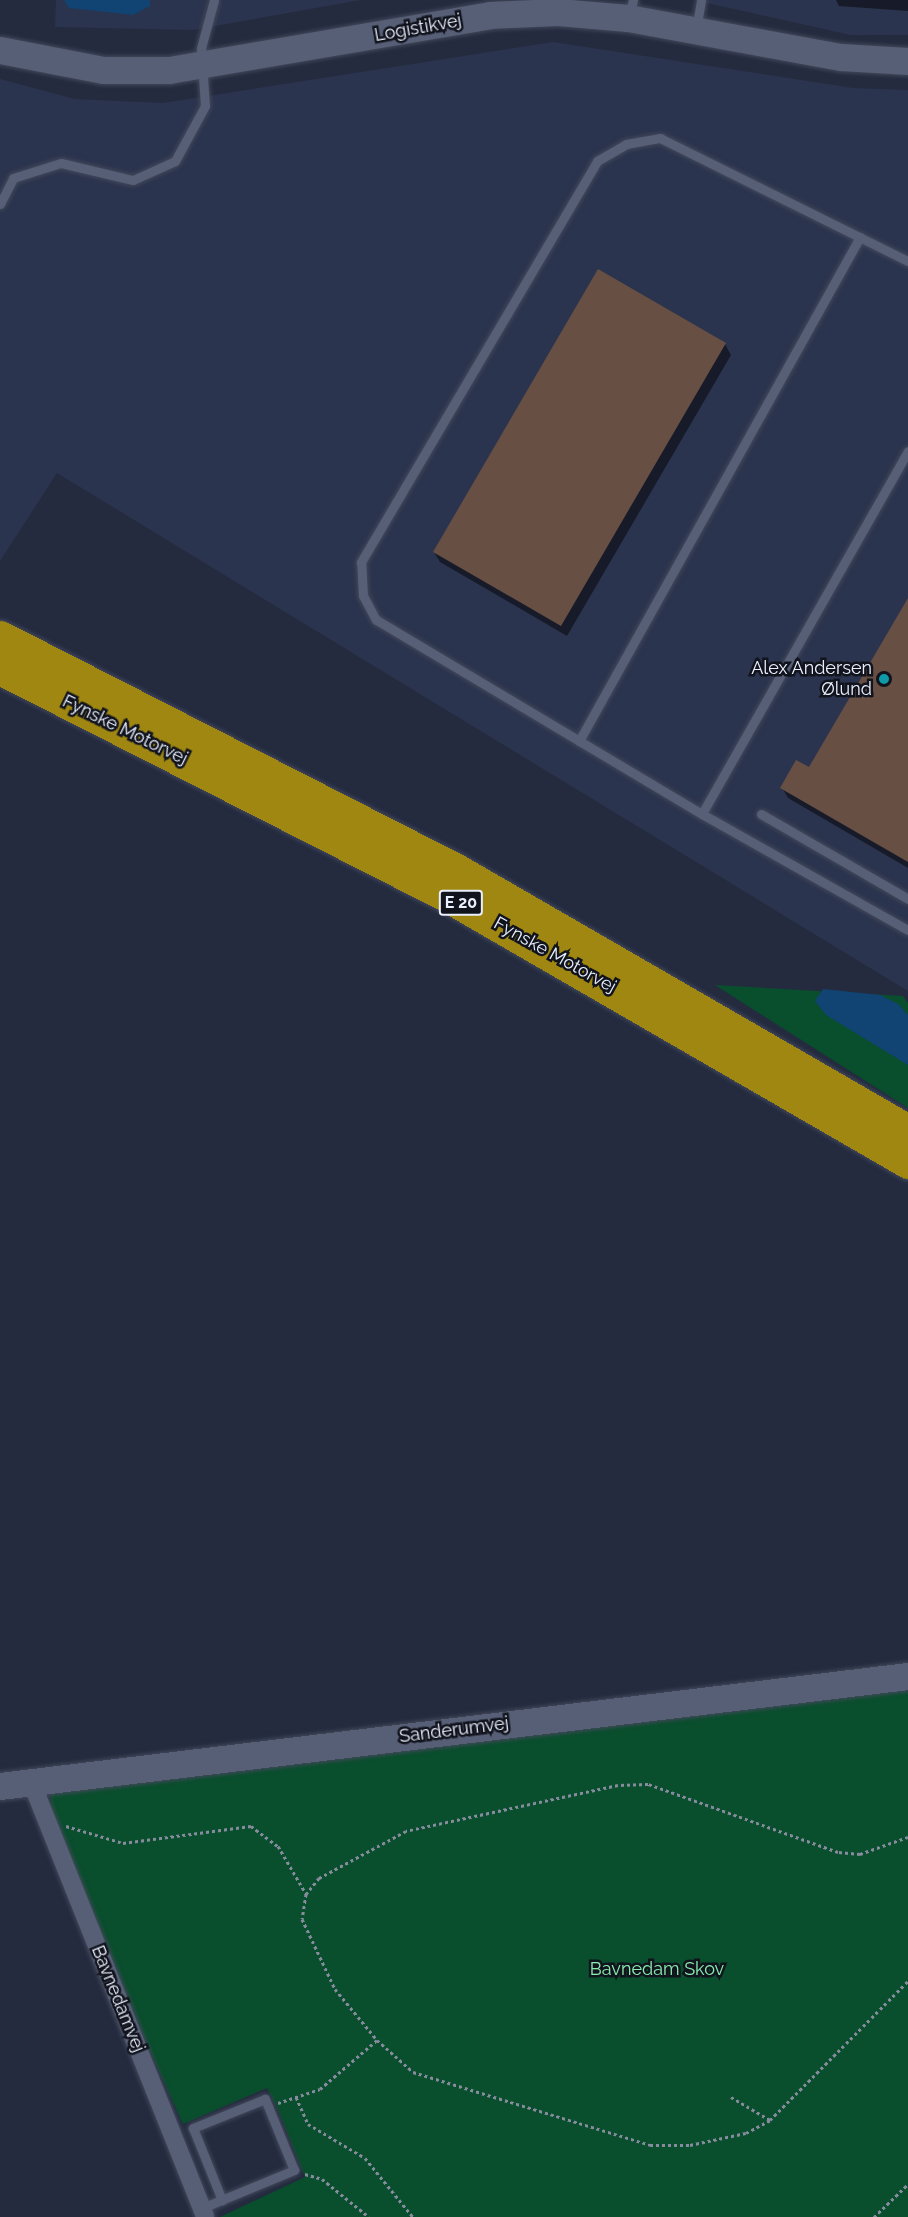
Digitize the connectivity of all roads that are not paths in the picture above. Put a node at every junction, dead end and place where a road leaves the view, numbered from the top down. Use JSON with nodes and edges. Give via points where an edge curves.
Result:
{"nodes":[{"id":1,"x":214,"y":0,"type":"edge"},
{"id":2,"x":701,"y":0,"type":"edge"},
{"id":3,"x":630,"y":9,"type":"edge"},
{"id":4,"x":696,"y":31,"type":"junction"},
{"id":5,"x":0,"y":50,"type":"edge"},
{"id":6,"x":908,"y":61,"type":"edge"},
{"id":7,"x":203,"y":66,"type":"junction"},
{"id":8,"x":0,"y":204,"type":"edge"},
{"id":9,"x":860,"y":237,"type":"junction"},
{"id":10,"x":908,"y":261,"type":"edge"},
{"id":11,"x":908,"y":451,"type":"edge"},
{"id":12,"x":0,"y":637,"type":"edge"},
{"id":13,"x":0,"y":668,"type":"edge"},
{"id":14,"x":579,"y":741,"type":"junction"},
{"id":15,"x":702,"y":814,"type":"junction"},
{"id":16,"x":761,"y":814,"type":"dead end"},
{"id":17,"x":908,"y":899,"type":"edge"},
{"id":18,"x":908,"y":930,"type":"edge"},
{"id":19,"x":908,"y":1131,"type":"edge"},
{"id":20,"x":908,"y":1162,"type":"edge"},
{"id":21,"x":908,"y":1676,"type":"edge"},
{"id":22,"x":31,"y":1781,"type":"junction"},
{"id":23,"x":0,"y":1786,"type":"edge"},
{"id":24,"x":222,"y":2199,"type":"junction"},
{"id":25,"x":204,"y":2212,"type":"edge"}],
"edges":[{"from":1,"to":7,"type":"lane","via":[[201,48]]},
{"from":2,"to":4,"type":"lane"},
{"from":3,"to":4,"type":"street","name":"Logistikvej"},
{"from":3,"to":7,"type":"street","name":"Logistikvej","via":[[490,15]]},
{"from":4,"to":6,"type":"street","name":"Logistikvej","via":[[841,57]]},
{"from":5,"to":7,"type":"street","name":"Logistikvej","via":[[103,70]]},
{"from":7,"to":8,"type":"lane","via":[[205,106],[175,161],[133,180],[62,163],[13,178]]},
{"from":9,"to":10,"type":"lane"},
{"from":9,"to":14,"type":"lane"},
{"from":9,"to":14,"type":"lane","via":[[660,138],[626,144],[597,161],[361,562],[363,596],[375,620]]},
{"from":11,"to":15,"type":"lane"},
{"from":12,"to":19,"type":"highway","name":"Fynske Motorvej","number":"E 20","via":[[458,871]]},
{"from":13,"to":20,"type":"highway","name":"Fynske Motorvej","number":"E 20","via":[[446,895]]},
{"from":14,"to":15,"type":"lane"},
{"from":15,"to":18,"type":"lane"},
{"from":16,"to":17,"type":"lane"},
{"from":21,"to":22,"type":"street","name":"Sanderumvej"},
{"from":22,"to":23,"type":"street","name":"Sanderumvej"},
{"from":22,"to":25,"type":"street","name":"Bavnedamvej"},
{"from":24,"to":24,"type":"lane","via":[[193,2128],[265,2099],[294,2170]]},
{"from":24,"to":25,"type":"lane"}]}
